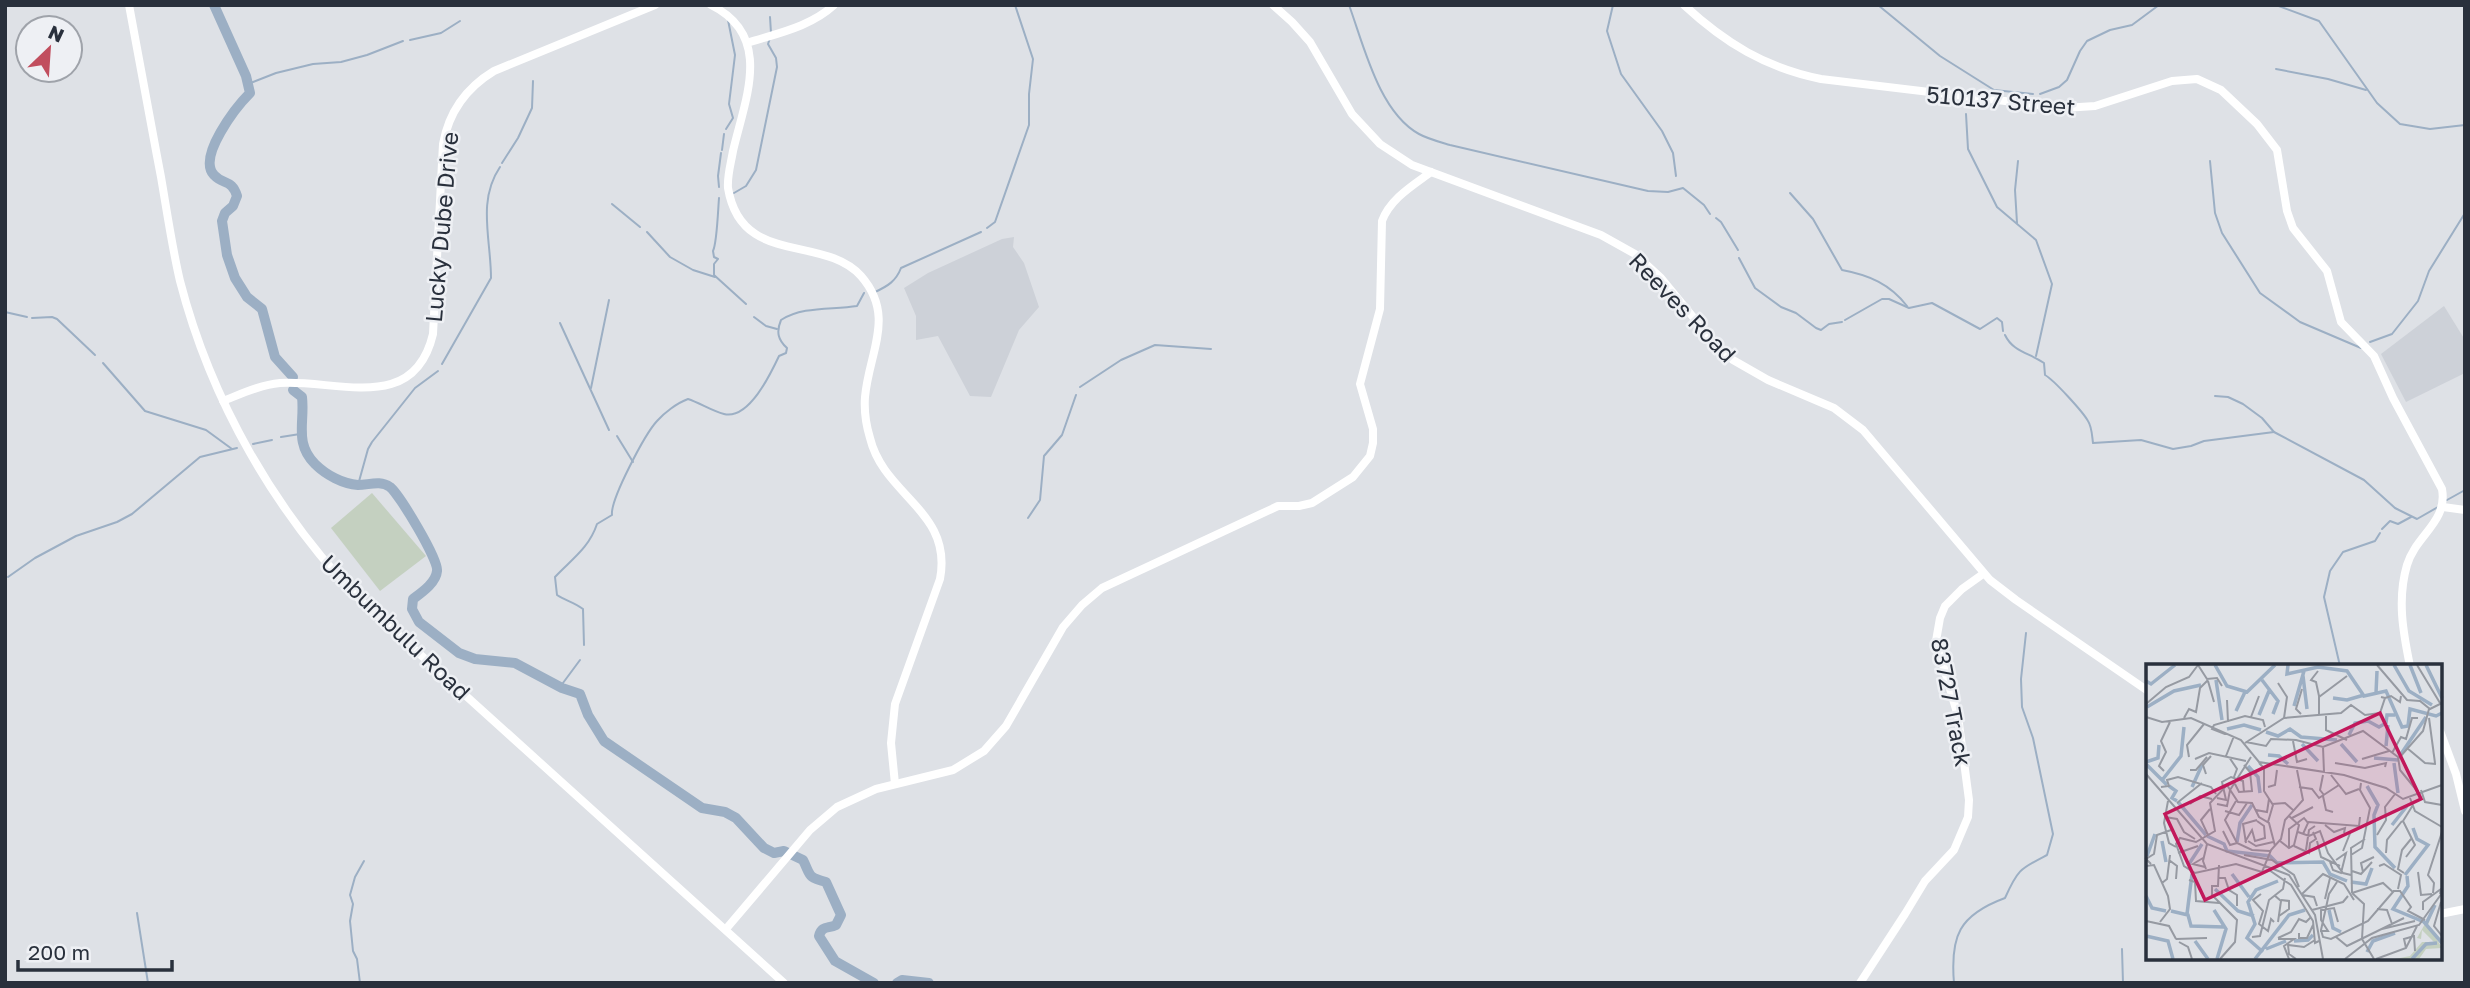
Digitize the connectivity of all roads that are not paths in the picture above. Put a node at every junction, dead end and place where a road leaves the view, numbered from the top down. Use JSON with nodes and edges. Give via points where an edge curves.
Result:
{"nodes":[{"id":1,"x":129,"y":5,"type":"edge"},
{"id":2,"x":655,"y":5,"type":"edge"},
{"id":3,"x":711,"y":5,"type":"edge"},
{"id":4,"x":834,"y":5,"type":"edge"},
{"id":5,"x":1273,"y":5,"type":"edge"},
{"id":6,"x":1684,"y":5,"type":"edge"},
{"id":7,"x":747,"y":43,"type":"junction"},
{"id":8,"x":1431,"y":172,"type":"junction"},
{"id":9,"x":223,"y":401,"type":"junction"},
{"id":10,"x":2443,"y":507,"type":"junction"},
{"id":11,"x":2465,"y":510,"type":"edge"},
{"id":12,"x":1983,"y":574,"type":"junction"},
{"id":13,"x":2410,"y":664,"type":"edge"},
{"id":14,"x":2146,"y":690,"type":"edge"},
{"id":15,"x":2442,"y":736,"type":"edge"},
{"id":16,"x":895,"y":784,"type":"junction"},
{"id":17,"x":2465,"y":811,"type":"edge"},
{"id":18,"x":2465,"y":909,"type":"edge"},
{"id":19,"x":2442,"y":914,"type":"edge"},
{"id":20,"x":726,"y":929,"type":"junction"},
{"id":21,"x":784,"y":983,"type":"edge"},
{"id":22,"x":1860,"y":983,"type":"edge"}],
"edges":[{"from":1,"to":9,"type":"street","name":"Umbumbulu Road","via":[[180,281]]},
{"from":2,"to":9,"type":"street","name":"Lucky Dube Drive","via":[[494,71],[458,103],[443,145],[433,334],[413,370],[382,387],[278,383]]},
{"from":3,"to":7,"type":"street","via":[[732,20]]},
{"from":4,"to":7,"type":"street","via":[[807,23]]},
{"from":5,"to":8,"type":"street","name":"Reeves Road","via":[[1310,42],[1360,125],[1396,155]]},
{"from":6,"to":10,"type":"street","name":"510137 Street","via":[[1751,56],[1821,79],[2064,108],[2095,106],[2184,79],[2200,79],[2215,86],[2274,144],[2293,228],[2329,274],[2341,322],[2376,359],[2438,479]]},
{"from":7,"to":16,"type":"street","via":[[752,71],[729,170],[731,199],[739,216],[759,236],[837,260],[867,284],[879,323],[865,397],[870,442],[886,474],[927,517],[941,550],[940,579],[895,704],[891,743]]},
{"from":8,"to":12,"type":"street","name":"Reeves Road","via":[[1593,232],[1635,254],[1733,360],[1834,408],[1863,430]]},
{"from":8,"to":16,"type":"street","via":[[1393,202],[1382,221],[1380,309],[1360,384],[1373,443],[1358,473],[1312,503],[1279,506],[1102,588],[1063,627],[1006,726],[984,751],[953,770]]},
{"from":9,"to":20,"type":"street","name":"Umbumbulu Road","via":[[281,502],[341,580]]},
{"from":10,"to":11,"type":"street"},
{"from":10,"to":13,"type":"street","via":[[2407,566],[2401,612]]},
{"from":12,"to":14,"type":"street","name":"Reeves Road"},
{"from":12,"to":22,"type":"street","name":"83727 Track","via":[[1945,606],[1936,641],[1956,709],[1968,817],[1954,850],[1924,881]]},
{"from":15,"to":17,"type":"street"},
{"from":16,"to":20,"type":"street","via":[[860,795],[816,824]]},
{"from":18,"to":19,"type":"street"},
{"from":20,"to":21,"type":"street","name":"Umbumbulu Road"}]}
